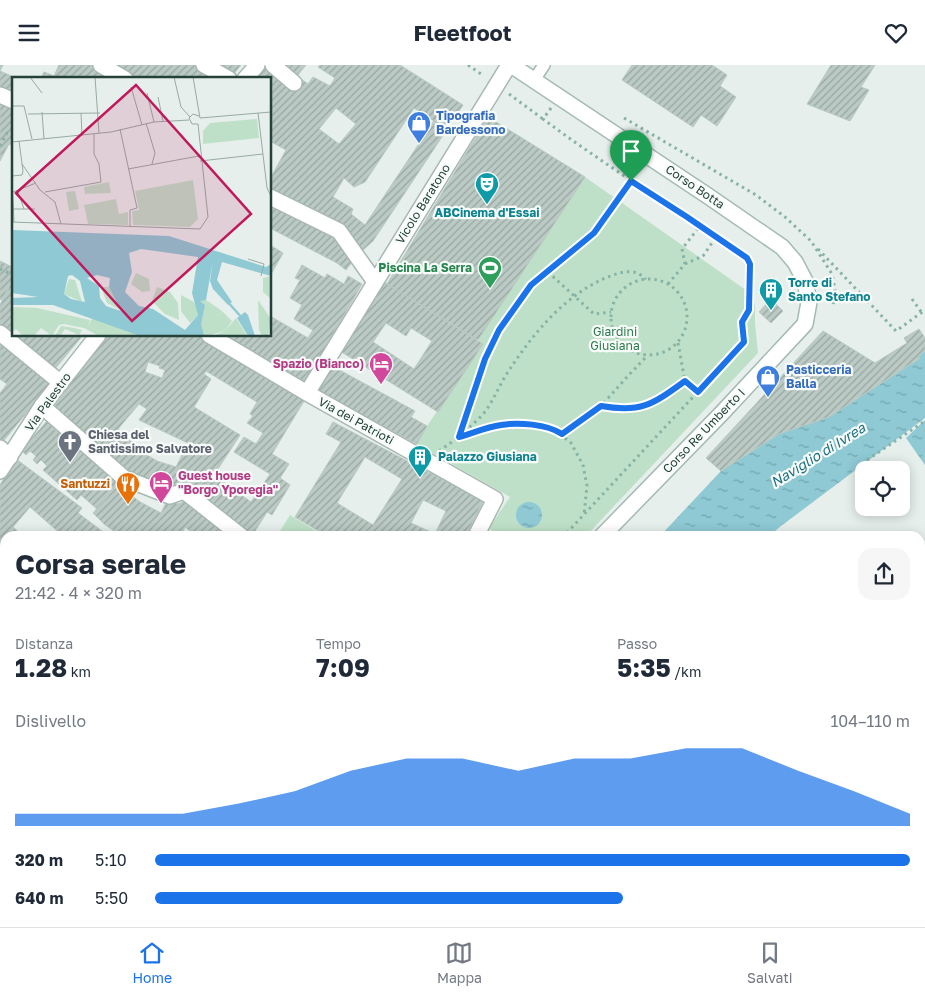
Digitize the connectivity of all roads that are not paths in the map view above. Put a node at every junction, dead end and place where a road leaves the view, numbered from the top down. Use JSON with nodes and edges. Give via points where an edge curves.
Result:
{"nodes":[{"id":1,"x":101,"y":65,"type":"edge"},
{"id":2,"x":204,"y":65,"type":"edge"},
{"id":3,"x":257,"y":65,"type":"edge"},
{"id":4,"x":273,"y":65,"type":"edge"},
{"id":5,"x":510,"y":65,"type":"edge"},
{"id":6,"x":544,"y":65,"type":"edge"},
{"id":7,"x":122,"y":77,"type":"edge"},
{"id":8,"x":225,"y":77,"type":"edge"},
{"id":9,"x":247,"y":77,"type":"edge"},
{"id":10,"x":534,"y":80,"type":"junction"},
{"id":11,"x":294,"y":83,"type":"dead end"},
{"id":12,"x":0,"y":95,"type":"edge"},
{"id":13,"x":12,"y":100,"type":"edge"},
{"id":14,"x":271,"y":197,"type":"edge"},
{"id":15,"x":375,"y":282,"type":"junction"},
{"id":16,"x":805,"y":324,"type":"joint"},
{"id":17,"x":0,"y":333,"type":"edge"},
{"id":18,"x":97,"y":336,"type":"edge"},
{"id":19,"x":211,"y":336,"type":"edge"},
{"id":20,"x":61,"y":383,"type":"junction"},
{"id":21,"x":307,"y":393,"type":"junction"},
{"id":22,"x":42,"y":406,"type":"junction"},
{"id":23,"x":5,"y":452,"type":"edge"},
{"id":24,"x":0,"y":471,"type":"edge"},
{"id":25,"x":235,"y":531,"type":"edge"},
{"id":26,"x":478,"y":531,"type":"edge"},
{"id":27,"x":607,"y":531,"type":"edge"}],
"edges":[{"from":1,"to":7,"type":"street"},
{"from":2,"to":8,"type":"street"},
{"from":3,"to":9,"type":"street"},
{"from":4,"to":11,"type":"street"},
{"from":5,"to":10,"type":"street","name":"Corso Botta"},
{"from":5,"to":15,"type":"street","name":"Vicolo Baratono"},
{"from":6,"to":10,"type":"lane"},
{"from":10,"to":16,"type":"street","name":"Corso Botta","via":[[782,247],[805,281],[809,302]]},
{"from":12,"to":13,"type":"street"},
{"from":14,"to":15,"type":"street","via":[[339,231]]},
{"from":15,"to":21,"type":"street","name":"Vicolo Baratono"},
{"from":16,"to":27,"type":"street","name":"Corso Re Umberto I"},
{"from":17,"to":20,"type":"street"},
{"from":18,"to":20,"type":"street","name":"Via Palestro"},
{"from":19,"to":21,"type":"street","name":"Via dei Patrioti"},
{"from":20,"to":22,"type":"street","name":"Via Palestro"},
{"from":21,"to":26,"type":"street","name":"Via dei Patrioti","via":[[495,499]]},
{"from":22,"to":23,"type":"street","name":"Via Palestro"},
{"from":22,"to":25,"type":"street","via":[[124,478],[170,496],[184,491]]},
{"from":23,"to":24,"type":"street","name":"Via Palestro"}]}
